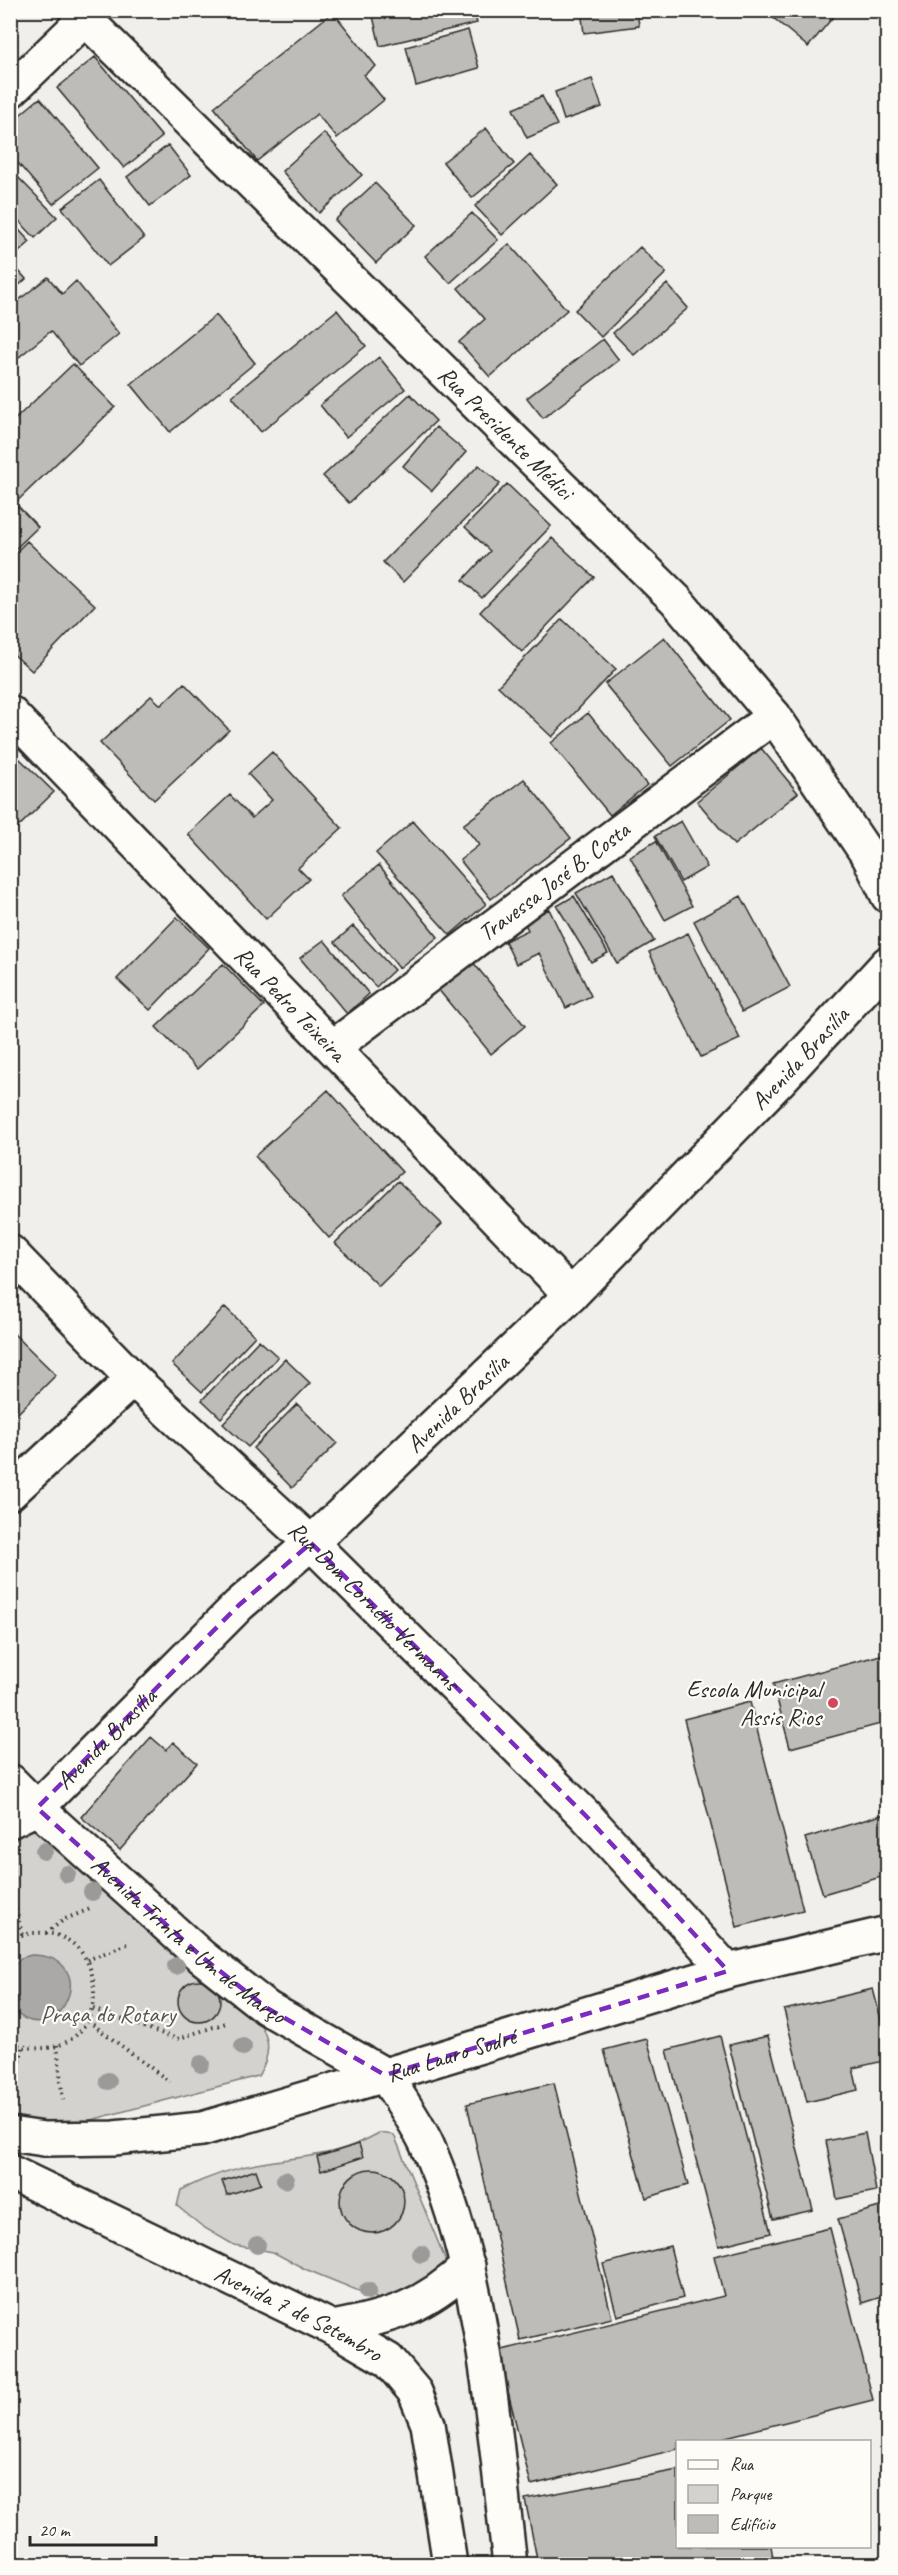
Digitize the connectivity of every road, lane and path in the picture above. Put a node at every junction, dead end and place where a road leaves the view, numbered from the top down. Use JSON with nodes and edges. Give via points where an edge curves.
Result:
{"nodes":[{"id":1,"x":81,"y":15,"type":"edge"},
{"id":2,"x":10,"y":91,"type":"edge"},
{"id":3,"x":10,"y":713,"type":"edge"},
{"id":4,"x":774,"y":716,"type":"junction"},
{"id":5,"x":888,"y":896,"type":"edge"},
{"id":6,"x":888,"y":963,"type":"edge"},
{"id":7,"x":333,"y":1047,"type":"junction"},
{"id":8,"x":10,"y":1252,"type":"edge"},
{"id":9,"x":571,"y":1295,"type":"junction"},
{"id":10,"x":133,"y":1379,"type":"junction"},
{"id":11,"x":10,"y":1493,"type":"edge"},
{"id":12,"x":311,"y":1543,"type":"junction"},
{"id":13,"x":10,"y":1781,"type":"edge"},
{"id":14,"x":24,"y":1815,"type":"edge"},
{"id":15,"x":10,"y":1886,"type":"edge"},
{"id":16,"x":98,"y":1906,"type":"dead end"},
{"id":17,"x":46,"y":1933,"type":"junction"},
{"id":18,"x":888,"y":1933,"type":"edge"},
{"id":19,"x":22,"y":1935,"type":"junction"},
{"id":20,"x":10,"y":1939,"type":"edge"},
{"id":21,"x":140,"y":1939,"type":"dead end"},
{"id":22,"x":87,"y":1960,"type":"junction"},
{"id":23,"x":728,"y":1971,"type":"junction"},
{"id":24,"x":93,"y":2009,"type":"junction"},
{"id":25,"x":88,"y":2020,"type":"junction"},
{"id":26,"x":230,"y":2022,"type":"dead end"},
{"id":27,"x":10,"y":2043,"type":"edge"},
{"id":28,"x":57,"y":2045,"type":"junction"},
{"id":29,"x":23,"y":2047,"type":"junction"},
{"id":30,"x":385,"y":2075,"type":"junction"},
{"id":31,"x":170,"y":2082,"type":"dead end"},
{"id":32,"x":10,"y":2097,"type":"edge"},
{"id":33,"x":63,"y":2103,"type":"dead end"},
{"id":34,"x":10,"y":2134,"type":"edge"},
{"id":35,"x":10,"y":2172,"type":"edge"},
{"id":36,"x":468,"y":2266,"type":"junction"},
{"id":37,"x":333,"y":2328,"type":"junction"},
{"id":38,"x":450,"y":2565,"type":"edge"},
{"id":39,"x":510,"y":2565,"type":"edge"}],
"edges":[{"from":1,"to":2,"type":"street"},
{"from":1,"to":4,"type":"street","name":"Rua Presidente Médici","via":[[676,600]]},
{"from":3,"to":7,"type":"street","name":"Rua Pedro Teixeira"},
{"from":4,"to":5,"type":"street","name":"Rua Presidente Médici","via":[[868,857]]},
{"from":4,"to":7,"type":"street","name":"Travessa José B. Costa"},
{"from":6,"to":9,"type":"street","name":"Avenida Brasília"},
{"from":7,"to":9,"type":"street","name":"Rua Pedro Teixeira"},
{"from":8,"to":10,"type":"street","name":"Rua Dom Cornélio Vermanns"},
{"from":9,"to":12,"type":"street","name":"Avenida Brasília"},
{"from":10,"to":11,"type":"street"},
{"from":10,"to":12,"type":"street","name":"Rua Dom Cornélio Vermanns"},
{"from":12,"to":14,"type":"street","name":"Avenida Brasília","via":[[239,1605]]},
{"from":12,"to":23,"type":"street","name":"Rua Dom Cornélio Vermanns","via":[[587,1817]]},
{"from":13,"to":14,"type":"street","name":"Avenida Trinta e Um de Março"},
{"from":14,"to":30,"type":"street","name":"Avenida Trinta e Um de Março","via":[[267,2008]]},
{"from":15,"to":19,"type":"path"},
{"from":16,"to":17,"type":"path","via":[[65,1919]]},
{"from":17,"to":19,"type":"path"},
{"from":17,"to":22,"type":"path","via":[[69,1942]]},
{"from":18,"to":23,"type":"street","name":"Rua Lauro Sodré"},
{"from":19,"to":20,"type":"path"},
{"from":21,"to":22,"type":"path"},
{"from":22,"to":24,"type":"path","via":[[96,1992]]},
{"from":23,"to":30,"type":"street","name":"Rua Lauro Sodré"},
{"from":24,"to":25,"type":"path"},
{"from":24,"to":26,"type":"path","via":[[177,2038]]},
{"from":25,"to":28,"type":"path","via":[[80,2031]]},
{"from":25,"to":31,"type":"path"},
{"from":27,"to":29,"type":"path"},
{"from":28,"to":29,"type":"path"},
{"from":28,"to":33,"type":"path"},
{"from":29,"to":32,"type":"path"},
{"from":30,"to":34,"type":"street","name":"Rua Lauro Sodré","via":[[202,2129],[114,2138],[44,2139]]},
{"from":30,"to":36,"type":"street","via":[[427,2145]]},
{"from":35,"to":37,"type":"street","name":"Avenida 7 de Setembro"},
{"from":36,"to":37,"type":"street","via":[[429,2298],[405,2310]]},
{"from":36,"to":39,"type":"street","via":[[492,2411]]},
{"from":37,"to":38,"type":"street","name":"Avenida 7 de Setembro","via":[[388,2360],[415,2392],[428,2424]]}]}
